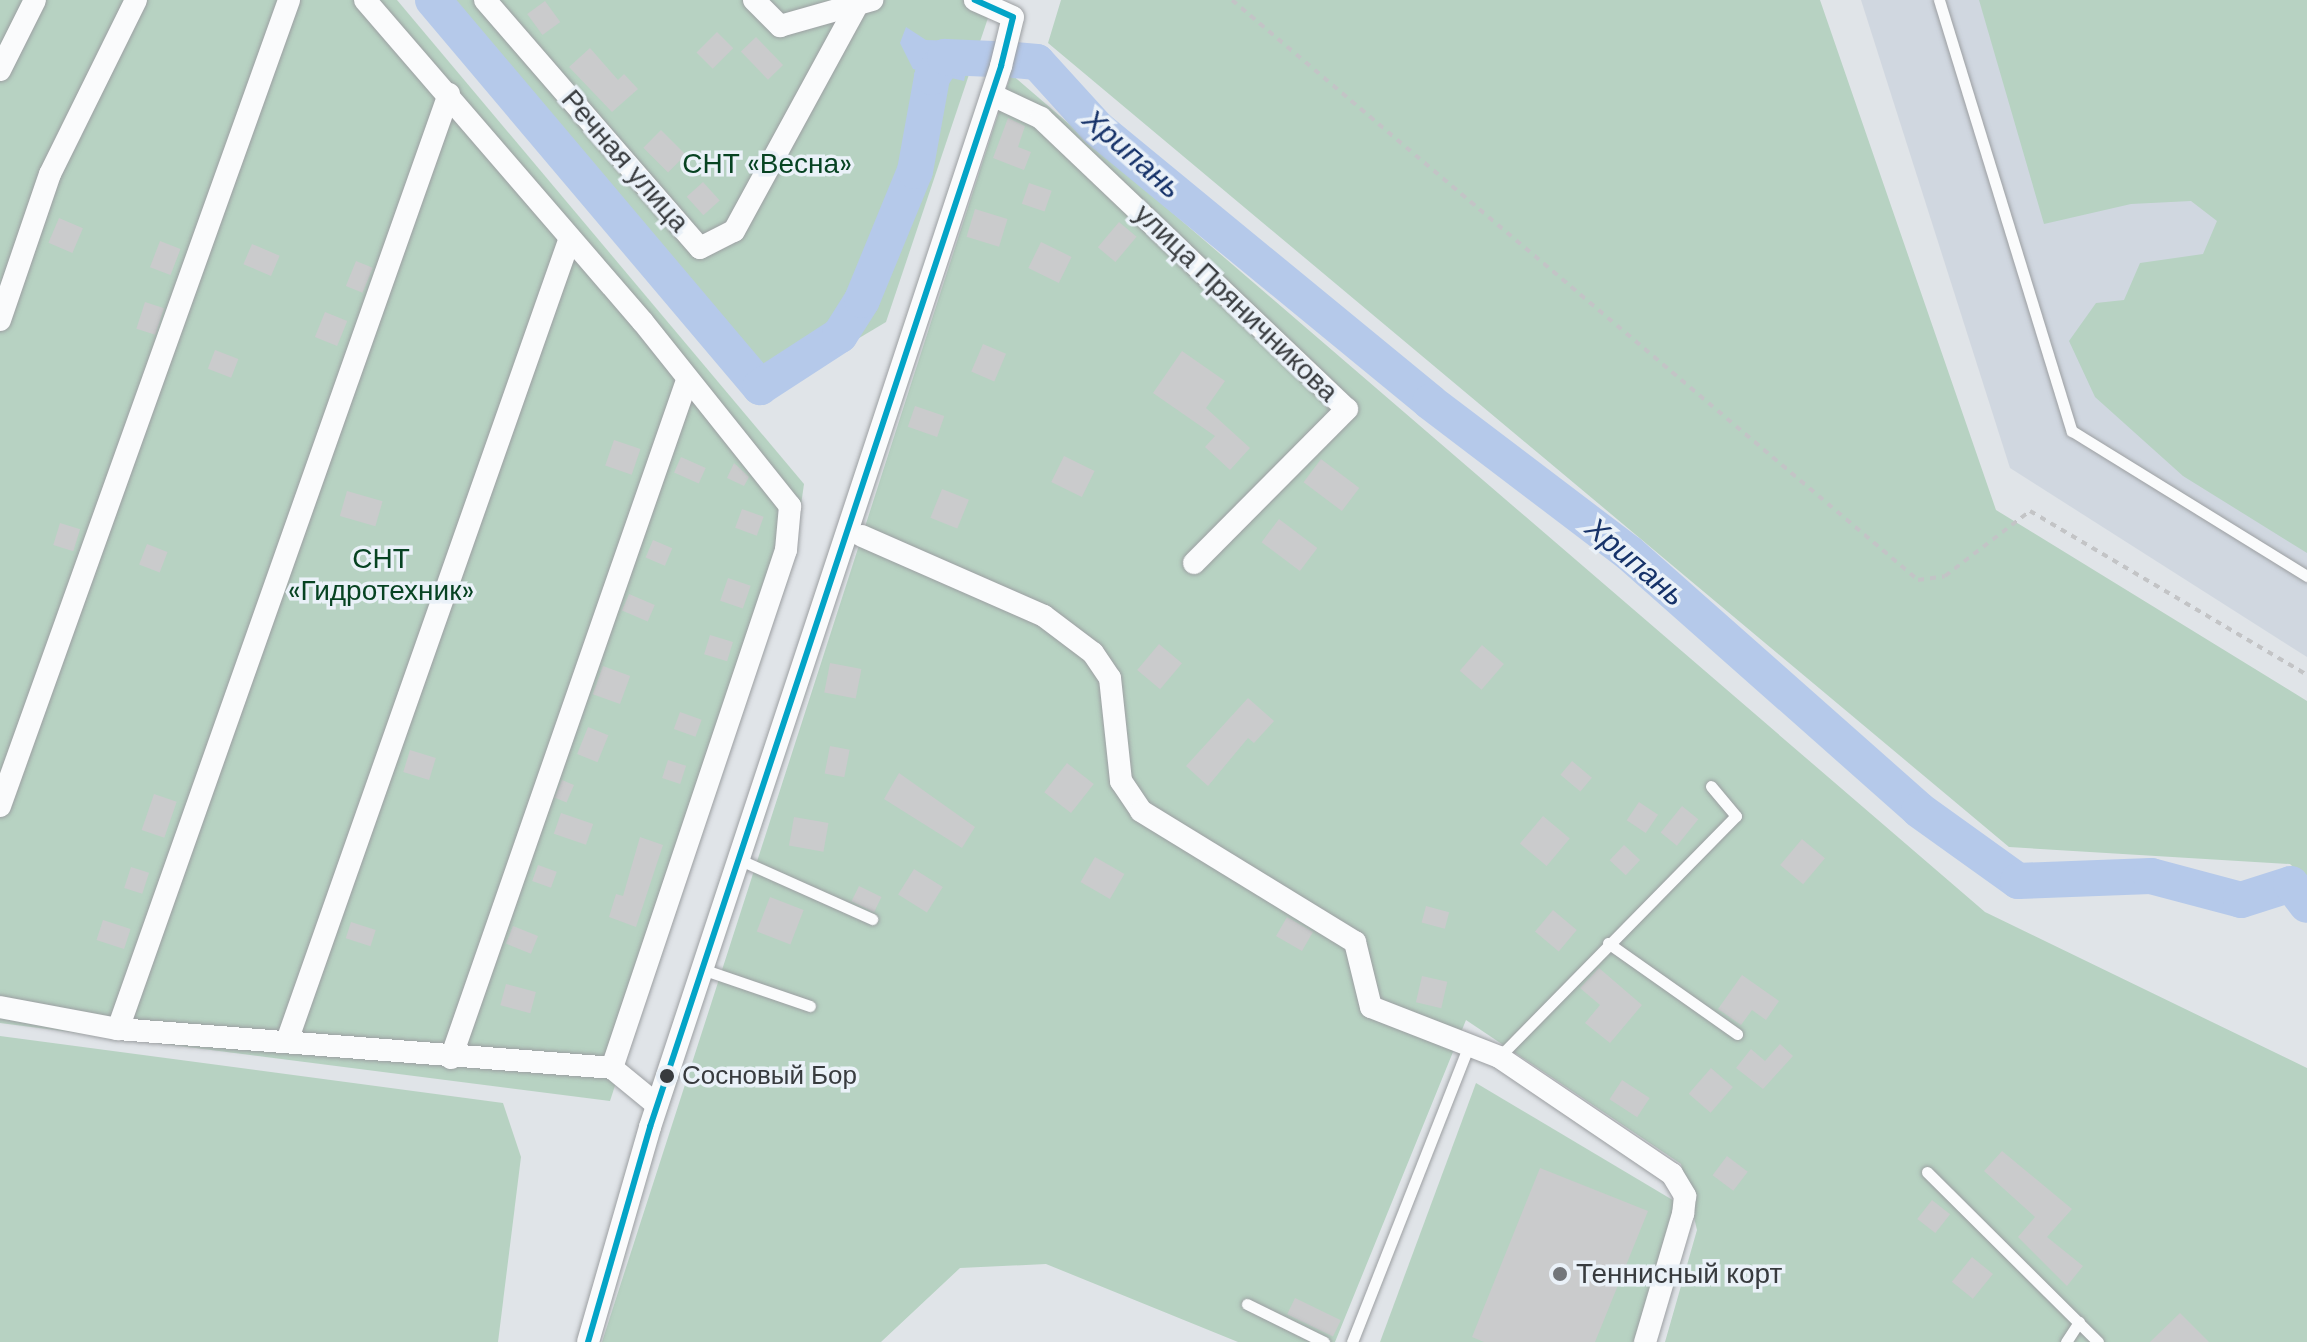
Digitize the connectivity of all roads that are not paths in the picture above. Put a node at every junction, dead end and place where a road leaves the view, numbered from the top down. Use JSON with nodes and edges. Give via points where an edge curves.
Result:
{"nodes":[{"id":1,"x":35,"y":0,"type":"edge"},
{"id":2,"x":136,"y":0,"type":"edge"},
{"id":3,"x":289,"y":0,"type":"edge"},
{"id":4,"x":365,"y":0,"type":"edge"},
{"id":5,"x":485,"y":0,"type":"edge"},
{"id":6,"x":754,"y":0,"type":"edge"},
{"id":7,"x":975,"y":0,"type":"edge"},
{"id":8,"x":1939,"y":0,"type":"edge"},
{"id":9,"x":863,"y":5,"type":"edge"},
{"id":10,"x":0,"y":70,"type":"edge"},
{"id":11,"x":449,"y":94,"type":"junction"},
{"id":12,"x":992,"y":95,"type":"junction"},
{"id":13,"x":570,"y":238,"type":"junction"},
{"id":14,"x":0,"y":320,"type":"edge"},
{"id":15,"x":686,"y":383,"type":"junction"},
{"id":16,"x":855,"y":533,"type":"junction"},
{"id":17,"x":1194,"y":563,"type":"dead end"},
{"id":18,"x":2307,"y":576,"type":"edge"},
{"id":19,"x":1711,"y":786,"type":"dead end"},
{"id":20,"x":0,"y":806,"type":"edge"},
{"id":21,"x":738,"y":859,"type":"junction"},
{"id":22,"x":872,"y":919,"type":"dead end"},
{"id":23,"x":1608,"y":943,"type":"junction"},
{"id":24,"x":702,"y":969,"type":"junction"},
{"id":25,"x":810,"y":1006,"type":"dead end"},
{"id":26,"x":0,"y":1007,"type":"edge"},
{"id":27,"x":118,"y":1029,"type":"junction"},
{"id":28,"x":1737,"y":1034,"type":"dead end"},
{"id":29,"x":287,"y":1041,"type":"junction"},
{"id":30,"x":1469,"y":1045,"type":"junction"},
{"id":31,"x":1499,"y":1057,"type":"junction"},
{"id":32,"x":451,"y":1058,"type":"junction"},
{"id":33,"x":612,"y":1068,"type":"junction"},
{"id":34,"x":657,"y":1105,"type":"junction"},
{"id":35,"x":1927,"y":1172,"type":"dead end"},
{"id":36,"x":1247,"y":1304,"type":"dead end"},
{"id":37,"x":2079,"y":1322,"type":"junction"},
{"id":38,"x":588,"y":1342,"type":"edge"},
{"id":39,"x":1324,"y":1342,"type":"edge"},
{"id":40,"x":1352,"y":1342,"type":"edge"},
{"id":41,"x":1645,"y":1342,"type":"edge"},
{"id":42,"x":2066,"y":1342,"type":"edge"},
{"id":43,"x":2098,"y":1342,"type":"edge"}],
"edges":[{"from":1,"to":10,"type":"street"},
{"from":2,"to":14,"type":"street","via":[[50,174]]},
{"from":3,"to":20,"type":"street"},
{"from":4,"to":11,"type":"street"},
{"from":5,"to":9,"type":"street","name":"Речная улица","via":[[700,248],[734,231]]},
{"from":6,"to":9,"type":"street","via":[[780,26]]},
{"from":7,"to":12,"type":"street","via":[[1013,17]]},
{"from":8,"to":18,"type":"lane","via":[[2072,431]]},
{"from":11,"to":13,"type":"street"},
{"from":11,"to":27,"type":"street"},
{"from":12,"to":16,"type":"street"},
{"from":12,"to":17,"type":"street","name":"улица Пряничникова","via":[[1041,118],[1347,409]]},
{"from":13,"to":15,"type":"street"},
{"from":13,"to":29,"type":"street"},
{"from":15,"to":32,"type":"street"},
{"from":15,"to":33,"type":"street","via":[[790,506],[786,550]]},
{"from":16,"to":21,"type":"street"},
{"from":16,"to":30,"type":"street","via":[[1044,616],[1093,653],[1110,678],[1121,781],[1141,811],[1355,942],[1371,1007]]},
{"from":19,"to":23,"type":"lane","via":[[1736,816]]},
{"from":21,"to":22,"type":"lane"},
{"from":21,"to":24,"type":"street"},
{"from":23,"to":28,"type":"lane"},
{"from":23,"to":31,"type":"lane"},
{"from":24,"to":25,"type":"lane"},
{"from":24,"to":34,"type":"street"},
{"from":26,"to":27,"type":"street"},
{"from":27,"to":29,"type":"street"},
{"from":29,"to":32,"type":"street"},
{"from":30,"to":31,"type":"street"},
{"from":30,"to":40,"type":"lane"},
{"from":31,"to":41,"type":"street","via":[[1679,1179],[1685,1196],[1683,1214]]},
{"from":32,"to":33,"type":"street"},
{"from":33,"to":34,"type":"street"},
{"from":34,"to":38,"type":"street"},
{"from":35,"to":37,"type":"lane"},
{"from":36,"to":39,"type":"lane"},
{"from":37,"to":42,"type":"lane"},
{"from":37,"to":43,"type":"lane"}]}
